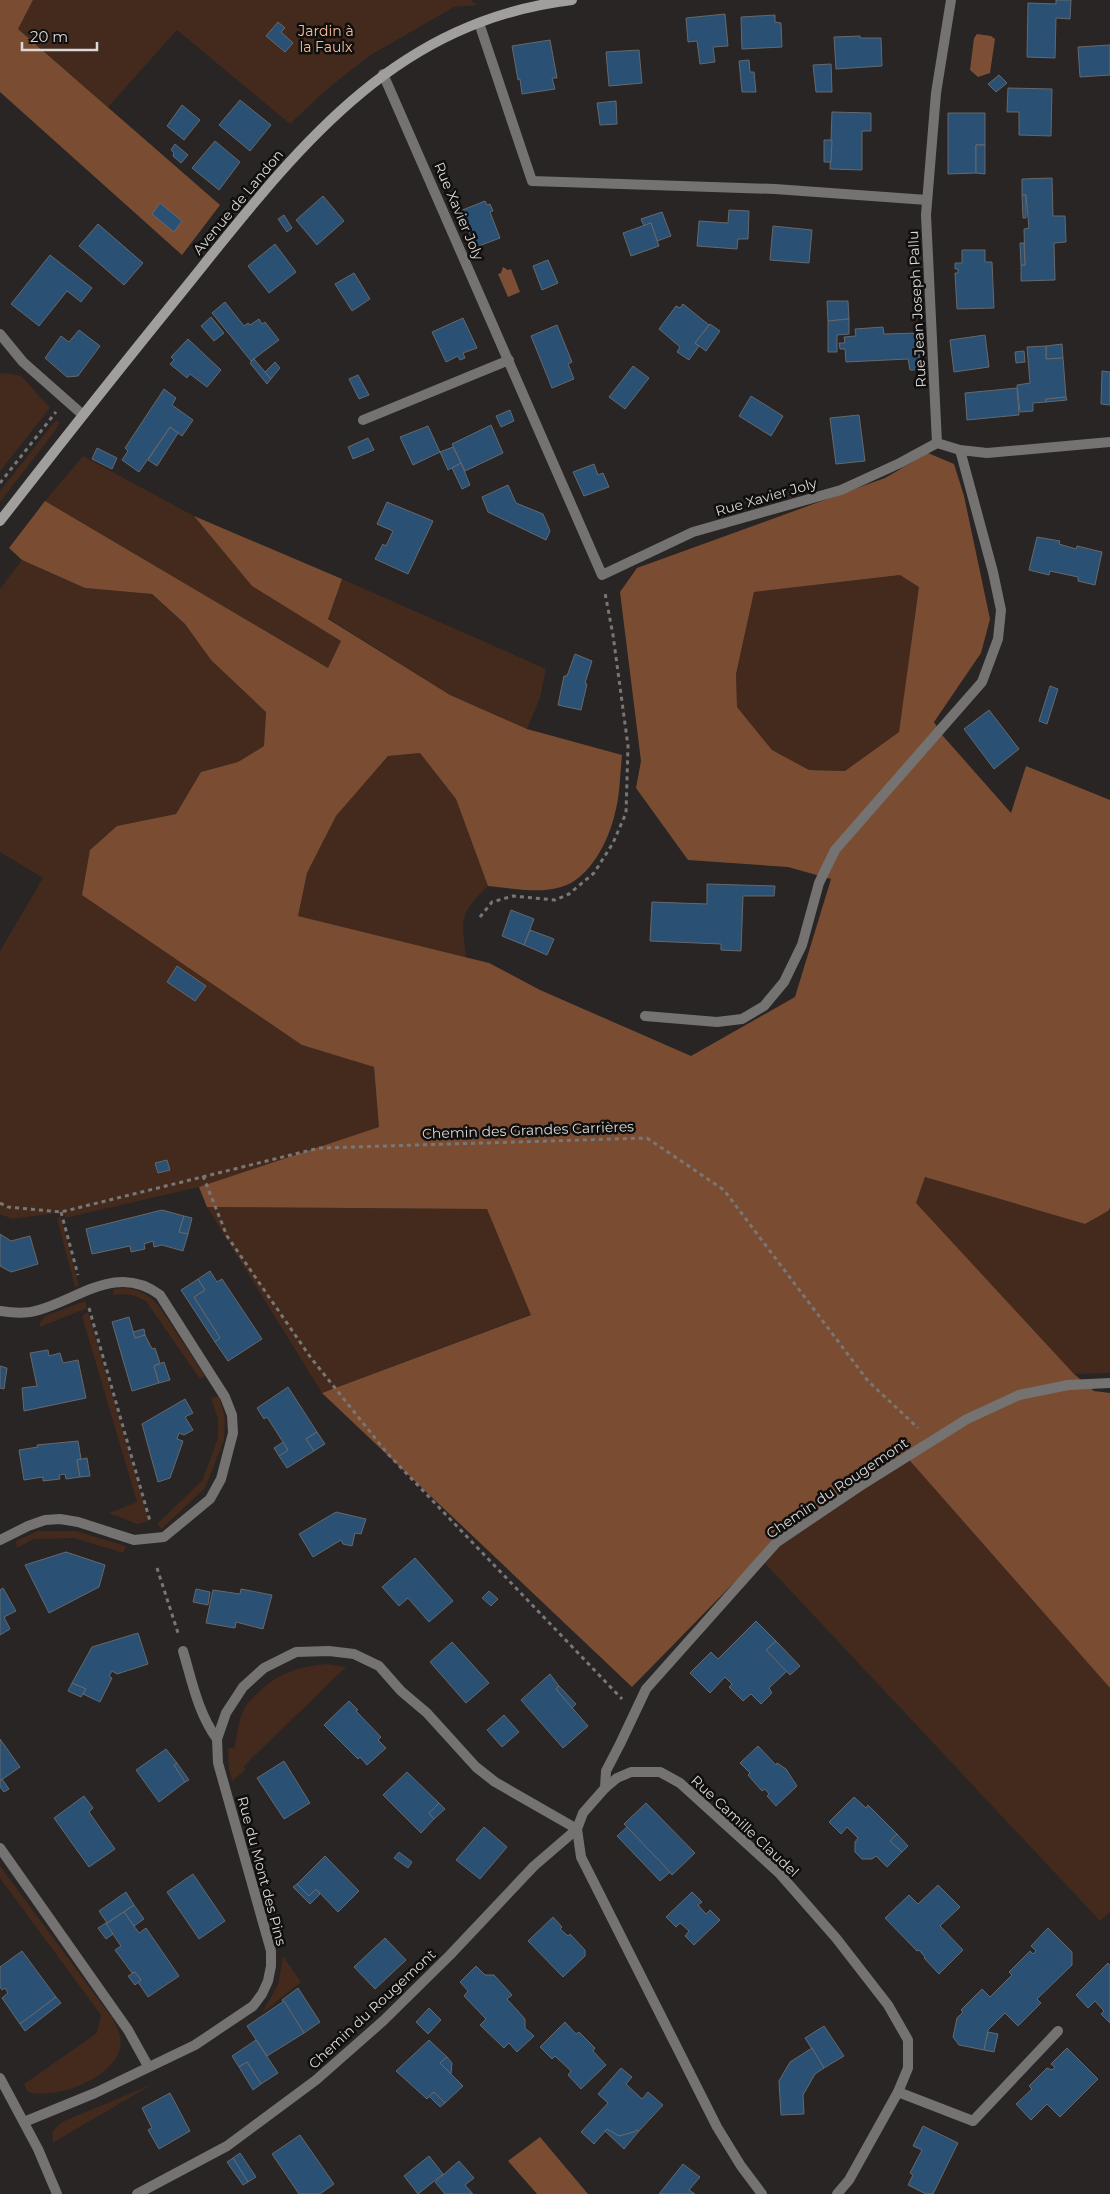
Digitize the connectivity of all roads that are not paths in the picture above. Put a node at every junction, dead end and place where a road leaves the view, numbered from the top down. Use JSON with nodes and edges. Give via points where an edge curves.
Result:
{"nodes":[{"id":1,"x":572,"y":0,"type":"edge"},
{"id":2,"x":951,"y":0,"type":"edge"},
{"id":3,"x":479,"y":23,"type":"junction"},
{"id":4,"x":383,"y":74,"type":"junction"},
{"id":5,"x":927,"y":200,"type":"junction"},
{"id":6,"x":0,"y":334,"type":"edge"},
{"id":7,"x":509,"y":360,"type":"junction"},
{"id":8,"x":82,"y":415,"type":"junction"},
{"id":9,"x":363,"y":420,"type":"dead end"},
{"id":10,"x":1110,"y":442,"type":"edge"},
{"id":11,"x":937,"y":443,"type":"junction"},
{"id":12,"x":960,"y":450,"type":"junction"},
{"id":13,"x":0,"y":521,"type":"edge"},
{"id":14,"x":645,"y":1016,"type":"dead end"},
{"id":15,"x":0,"y":1311,"type":"edge"},
{"id":16,"x":1110,"y":1383,"type":"edge"},
{"id":17,"x":0,"y":1540,"type":"edge"},
{"id":18,"x":183,"y":1651,"type":"road end"},
{"id":19,"x":217,"y":1739,"type":"junction"},
{"id":20,"x":605,"y":1788,"type":"junction"},
{"id":21,"x":577,"y":1829,"type":"junction"},
{"id":22,"x":0,"y":1848,"type":"edge"},
{"id":23,"x":1058,"y":2031,"type":"dead end"},
{"id":24,"x":148,"y":2066,"type":"junction"},
{"id":25,"x":0,"y":2078,"type":"edge"},
{"id":26,"x":898,"y":2092,"type":"junction"},
{"id":27,"x":24,"y":2122,"type":"junction"},
{"id":28,"x":57,"y":2194,"type":"edge"},
{"id":29,"x":137,"y":2194,"type":"edge"},
{"id":30,"x":762,"y":2194,"type":"edge"},
{"id":31,"x":837,"y":2194,"type":"edge"}],
"edges":[{"from":1,"to":3,"type":"street","name":"Avenue de Landon","via":[[518,10]]},
{"from":2,"to":5,"type":"street","name":"Rue Jean Joseph Pallu","via":[[936,93]]},
{"from":3,"to":4,"type":"street","name":"Avenue de Landon","via":[[417,53]]},
{"from":3,"to":5,"type":"street","via":[[532,181],[775,189]]},
{"from":4,"to":7,"type":"street","name":"Rue Xavier Joly"},
{"from":4,"to":8,"type":"street","name":"Avenue de Landon","via":[[344,106],[281,171]]},
{"from":5,"to":11,"type":"street","name":"Rue Jean Joseph Pallu"},
{"from":6,"to":8,"type":"street","via":[[23,362]]},
{"from":7,"to":9,"type":"street"},
{"from":7,"to":11,"type":"street","name":"Rue Xavier Joly","via":[[602,575],[693,532],[841,490]]},
{"from":8,"to":13,"type":"street","name":"Avenue de Landon"},
{"from":10,"to":12,"type":"street","via":[[987,453]]},
{"from":11,"to":12,"type":"street"},
{"from":12,"to":14,"type":"street","via":[[1001,610],[998,639],[982,682],[835,850],[819,883],[802,945],[784,982],[764,1006],[742,1019],[717,1022]]},
{"from":15,"to":17,"type":"street","via":[[37,1311],[110,1283],[140,1284],[150,1288],[160,1295],[225,1397],[232,1415],[233,1433],[221,1479],[210,1499],[164,1537],[134,1540],[60,1519],[45,1520]]},
{"from":16,"to":20,"type":"street","name":"Chemin du Rougemont","via":[[1068,1384],[1020,1395],[967,1419],[777,1542],[646,1689],[606,1771]]},
{"from":18,"to":19,"type":"street","name":"Rue du Mont des Pins","via":[[199,1707]]},
{"from":19,"to":21,"type":"street","name":"Rue du Mont des Pins","via":[[226,1714],[243,1688],[264,1668],[296,1652],[354,1654],[379,1666],[494,1782]]},
{"from":19,"to":24,"type":"street","name":"Rue du Mont des Pins","via":[[218,1763],[271,1951],[268,1981],[254,2006],[195,2045]]},
{"from":20,"to":21,"type":"street","name":"Rue Camille Claudel","via":[[583,1814]]},
{"from":20,"to":26,"type":"street","name":"Rue Camille Claudel","via":[[632,1772],[660,1772],[680,1783],[779,1873],[836,1938],[888,2005],[908,2040],[908,2068]]},
{"from":21,"to":29,"type":"street","name":"Chemin du Rougemont","via":[[534,1866],[384,2021],[316,2080],[227,2146]]},
{"from":21,"to":30,"type":"street","via":[[581,1856],[708,2109],[741,2166]]},
{"from":22,"to":24,"type":"street","via":[[128,2030]]},
{"from":23,"to":26,"type":"street","via":[[973,2121]]},
{"from":24,"to":27,"type":"street","name":"Rue du Mont des Pins","via":[[95,2093]]},
{"from":25,"to":27,"type":"street"},
{"from":26,"to":31,"type":"street","name":"Rue Camille Claudel","via":[[849,2180]]},
{"from":27,"to":28,"type":"street"}]}
